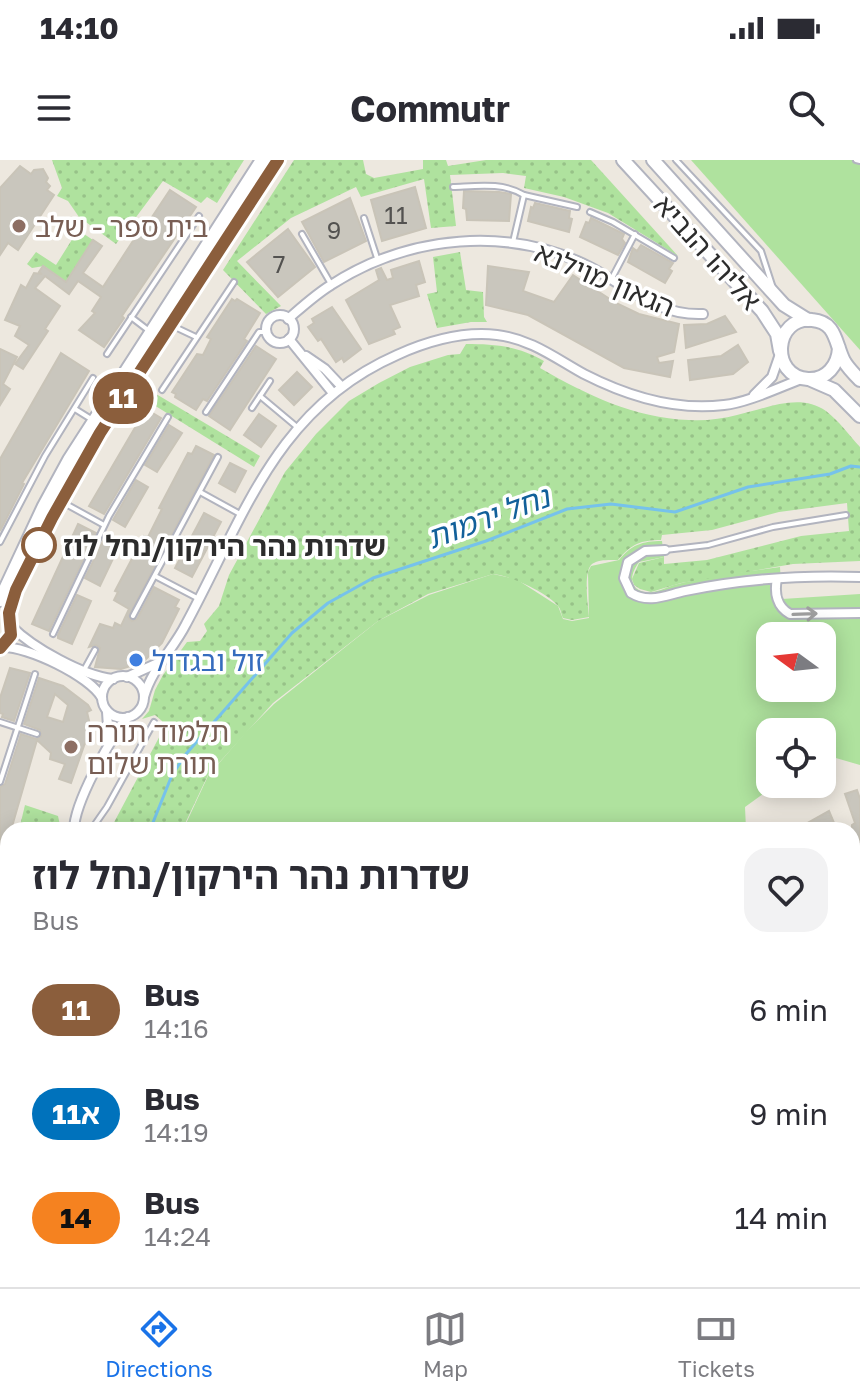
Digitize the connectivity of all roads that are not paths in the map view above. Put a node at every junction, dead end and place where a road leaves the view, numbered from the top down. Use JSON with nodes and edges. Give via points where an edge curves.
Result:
{"nodes":[{"id":1,"x":262,"y":160,"type":"edge"},
{"id":2,"x":278,"y":160,"type":"edge"},
{"id":3,"x":623,"y":160,"type":"edge"},
{"id":4,"x":653,"y":160,"type":"edge"},
{"id":5,"x":676,"y":160,"type":"edge"},
{"id":6,"x":453,"y":187,"type":"dead end"},
{"id":7,"x":524,"y":195,"type":"junction"},
{"id":8,"x":577,"y":207,"type":"dead end"},
{"id":9,"x":590,"y":212,"type":"dead end"},
{"id":10,"x":199,"y":216,"type":"dead end"},
{"id":11,"x":364,"y":218,"type":"dead end"},
{"id":12,"x":302,"y":234,"type":"dead end"},
{"id":13,"x":635,"y":234,"type":"junction"},
{"id":14,"x":513,"y":242,"type":"junction"},
{"id":15,"x":674,"y":258,"type":"dead end"},
{"id":16,"x":378,"y":261,"type":"junction"},
{"id":17,"x":612,"y":280,"type":"junction"},
{"id":18,"x":234,"y":282,"type":"dead end"},
{"id":19,"x":331,"y":284,"type":"junction"},
{"id":20,"x":774,"y":294,"type":"junction"},
{"id":21,"x":703,"y":314,"type":"dead end"},
{"id":22,"x":131,"y":317,"type":"junction"},
{"id":23,"x":288,"y":319,"type":"junction"},
{"id":24,"x":808,"y":320,"type":"junction"},
{"id":25,"x":172,"y":323,"type":"junction"},
{"id":26,"x":150,"y":332,"type":"junction"},
{"id":27,"x":267,"y":332,"type":"junction"},
{"id":28,"x":197,"y":337,"type":"junction"},
{"id":29,"x":289,"y":339,"type":"junction"},
{"id":30,"x":839,"y":348,"type":"junction"},
{"id":31,"x":780,"y":352,"type":"junction"},
{"id":32,"x":302,"y":353,"type":"junction"},
{"id":33,"x":107,"y":354,"type":"dead end"},
{"id":34,"x":93,"y":378,"type":"dead end"},
{"id":35,"x":806,"y":379,"type":"junction"},
{"id":36,"x":860,"y":380,"type":"edge"},
{"id":37,"x":270,"y":381,"type":"dead end"},
{"id":38,"x":341,"y":386,"type":"junction"},
{"id":39,"x":162,"y":390,"type":"dead end"},
{"id":40,"x":332,"y":392,"type":"junction"},
{"id":41,"x":260,"y":396,"type":"junction"},
{"id":42,"x":753,"y":396,"type":"junction"},
{"id":43,"x":75,"y":408,"type":"junction"},
{"id":44,"x":252,"y":408,"type":"dead end"},
{"id":45,"x":206,"y":412,"type":"dead end"},
{"id":46,"x":859,"y":415,"type":"edge"},
{"id":47,"x":168,"y":417,"type":"dead end"},
{"id":48,"x":93,"y":420,"type":"junction"},
{"id":49,"x":297,"y":427,"type":"junction"},
{"id":50,"x":218,"y":457,"type":"dead end"},
{"id":51,"x":200,"y":492,"type":"junction"},
{"id":52,"x":61,"y":501,"type":"junction"},
{"id":53,"x":846,"y":515,"type":"dead end"},
{"id":54,"x":242,"y":516,"type":"junction"},
{"id":55,"x":104,"y":525,"type":"junction"},
{"id":56,"x":0,"y":542,"type":"edge"},
{"id":57,"x":665,"y":550,"type":"joint"},
{"id":58,"x":155,"y":576,"type":"junction"},
{"id":59,"x":860,"y":577,"type":"edge"},
{"id":60,"x":777,"y":579,"type":"junction"},
{"id":61,"x":199,"y":599,"type":"junction"},
{"id":62,"x":0,"y":600,"type":"edge"},
{"id":63,"x":860,"y":613,"type":"edge"},
{"id":64,"x":133,"y":616,"type":"dead end"},
{"id":65,"x":7,"y":620,"type":"edge"},
{"id":66,"x":53,"y":634,"type":"dead end"},
{"id":67,"x":1,"y":647,"type":"edge"},
{"id":68,"x":95,"y":650,"type":"dead end"},
{"id":69,"x":159,"y":662,"type":"junction"},
{"id":70,"x":84,"y":670,"type":"junction"},
{"id":71,"x":35,"y":674,"type":"dead end"},
{"id":72,"x":125,"y":677,"type":"junction"},
{"id":73,"x":113,"y":679,"type":"junction"},
{"id":74,"x":144,"y":697,"type":"junction"},
{"id":75,"x":104,"y":705,"type":"junction"},
{"id":76,"x":128,"y":717,"type":"junction"},
{"id":77,"x":0,"y":722,"type":"edge"},
{"id":78,"x":154,"y":722,"type":"dead end"},
{"id":79,"x":16,"y":727,"type":"junction"},
{"id":80,"x":37,"y":734,"type":"dead end"},
{"id":81,"x":108,"y":747,"type":"junction"},
{"id":82,"x":0,"y":782,"type":"edge"},
{"id":83,"x":76,"y":822,"type":"edge"},
{"id":84,"x":97,"y":822,"type":"edge"}],
"edges":[{"from":1,"to":26,"type":"main road"},
{"from":2,"to":25,"type":"main road"},
{"from":3,"to":31,"type":"main road","name":"אליהו הנביא","via":[[762,311],[777,334]]},
{"from":4,"to":20,"type":"main road","name":"אליהו הנביא"},
{"from":5,"to":20,"type":"lane","via":[[761,251]]},
{"from":6,"to":7,"type":"lane","via":[[513,187]]},
{"from":7,"to":8,"type":"lane"},
{"from":7,"to":14,"type":"lane"},
{"from":9,"to":13,"type":"lane"},
{"from":10,"to":22,"type":"lane"},
{"from":11,"to":16,"type":"lane"},
{"from":12,"to":19,"type":"lane"},
{"from":13,"to":15,"type":"lane"},
{"from":13,"to":17,"type":"lane"},
{"from":14,"to":16,"type":"street","name":"הגאון מוילנא","via":[[444,243]]},
{"from":14,"to":17,"type":"street","name":"הגאון מוילנא","via":[[562,254]]},
{"from":16,"to":19,"type":"street","name":"הגאון מוילנא"},
{"from":17,"to":21,"type":"street","name":"הגאון מוילנא","via":[[659,307]]},
{"from":18,"to":28,"type":"lane"},
{"from":19,"to":23,"type":"street","name":"הגאון מוילנא"},
{"from":20,"to":24,"type":"main road","name":"אליהו הנביא"},
{"from":22,"to":26,"type":"lane"},
{"from":22,"to":33,"type":"lane"},
{"from":23,"to":27,"type":"street","via":[[273,318]]},
{"from":23,"to":29,"type":"street","via":[[293,329]]},
{"from":24,"to":30,"type":"main road","via":[[829,327]]},
{"from":24,"to":31,"type":"main road","via":[[788,330]]},
{"from":25,"to":28,"type":"lane"},
{"from":25,"to":52,"type":"main road"},
{"from":26,"to":48,"type":"main road"},
{"from":27,"to":29,"type":"street","via":[[275,342]]},
{"from":27,"to":45,"type":"lane","via":[[259,332]]},
{"from":28,"to":39,"type":"lane"},
{"from":29,"to":32,"type":"street"},
{"from":30,"to":35,"type":"main road","via":[[829,372]]},
{"from":30,"to":36,"type":"main road"},
{"from":31,"to":35,"type":"main road","via":[[790,371]]},
{"from":31,"to":42,"type":"street","via":[[772,377]]},
{"from":32,"to":38,"type":"street"},
{"from":32,"to":40,"type":"street"},
{"from":34,"to":43,"type":"lane"},
{"from":35,"to":42,"type":"street"},
{"from":35,"to":46,"type":"main road","via":[[834,390]]},
{"from":37,"to":41,"type":"lane"},
{"from":38,"to":40,"type":"street"},
{"from":38,"to":42,"type":"street","via":[[413,348],[482,334],[526,342],[586,375],[658,402],[724,405]]},
{"from":40,"to":49,"type":"street"},
{"from":41,"to":44,"type":"lane"},
{"from":41,"to":49,"type":"lane"},
{"from":43,"to":48,"type":"lane"},
{"from":43,"to":56,"type":"lane"},
{"from":47,"to":55,"type":"lane"},
{"from":48,"to":62,"type":"main road","via":[[8,572]]},
{"from":49,"to":54,"type":"street"},
{"from":50,"to":51,"type":"lane"},
{"from":51,"to":54,"type":"lane"},
{"from":51,"to":58,"type":"lane"},
{"from":52,"to":55,"type":"lane"},
{"from":52,"to":65,"type":"main road","via":[[13,597]]},
{"from":53,"to":57,"type":"lane"},
{"from":54,"to":61,"type":"street"},
{"from":55,"to":66,"type":"lane"},
{"from":57,"to":60,"type":"street","via":[[645,551],[628,562],[624,578],[631,593],[649,599]]},
{"from":58,"to":61,"type":"lane"},
{"from":58,"to":64,"type":"lane"},
{"from":59,"to":60,"type":"street"},
{"from":60,"to":63,"type":"street","one_way":true,"via":[[777,601],[790,614]]},
{"from":61,"to":69,"type":"street"},
{"from":65,"to":67,"type":"main road","via":[[10,638]]},
{"from":65,"to":70,"type":"street","via":[[31,643]]},
{"from":67,"to":75,"type":"street","via":[[34,654],[82,679],[97,690]]},
{"from":68,"to":70,"type":"lane"},
{"from":69,"to":72,"type":"street"},
{"from":69,"to":74,"type":"street"},
{"from":70,"to":73,"type":"street"},
{"from":71,"to":79,"type":"lane"},
{"from":72,"to":73,"type":"street"},
{"from":72,"to":74,"type":"street","via":[[137,682]]},
{"from":73,"to":75,"type":"street","via":[[105,689]]},
{"from":74,"to":76,"type":"street","via":[[138,711]]},
{"from":75,"to":76,"type":"street","via":[[115,716]]},
{"from":75,"to":81,"type":"street"},
{"from":76,"to":81,"type":"street"},
{"from":77,"to":79,"type":"lane"},
{"from":78,"to":84,"type":"lane"},
{"from":79,"to":80,"type":"lane"},
{"from":79,"to":82,"type":"lane"},
{"from":81,"to":83,"type":"street"}]}
